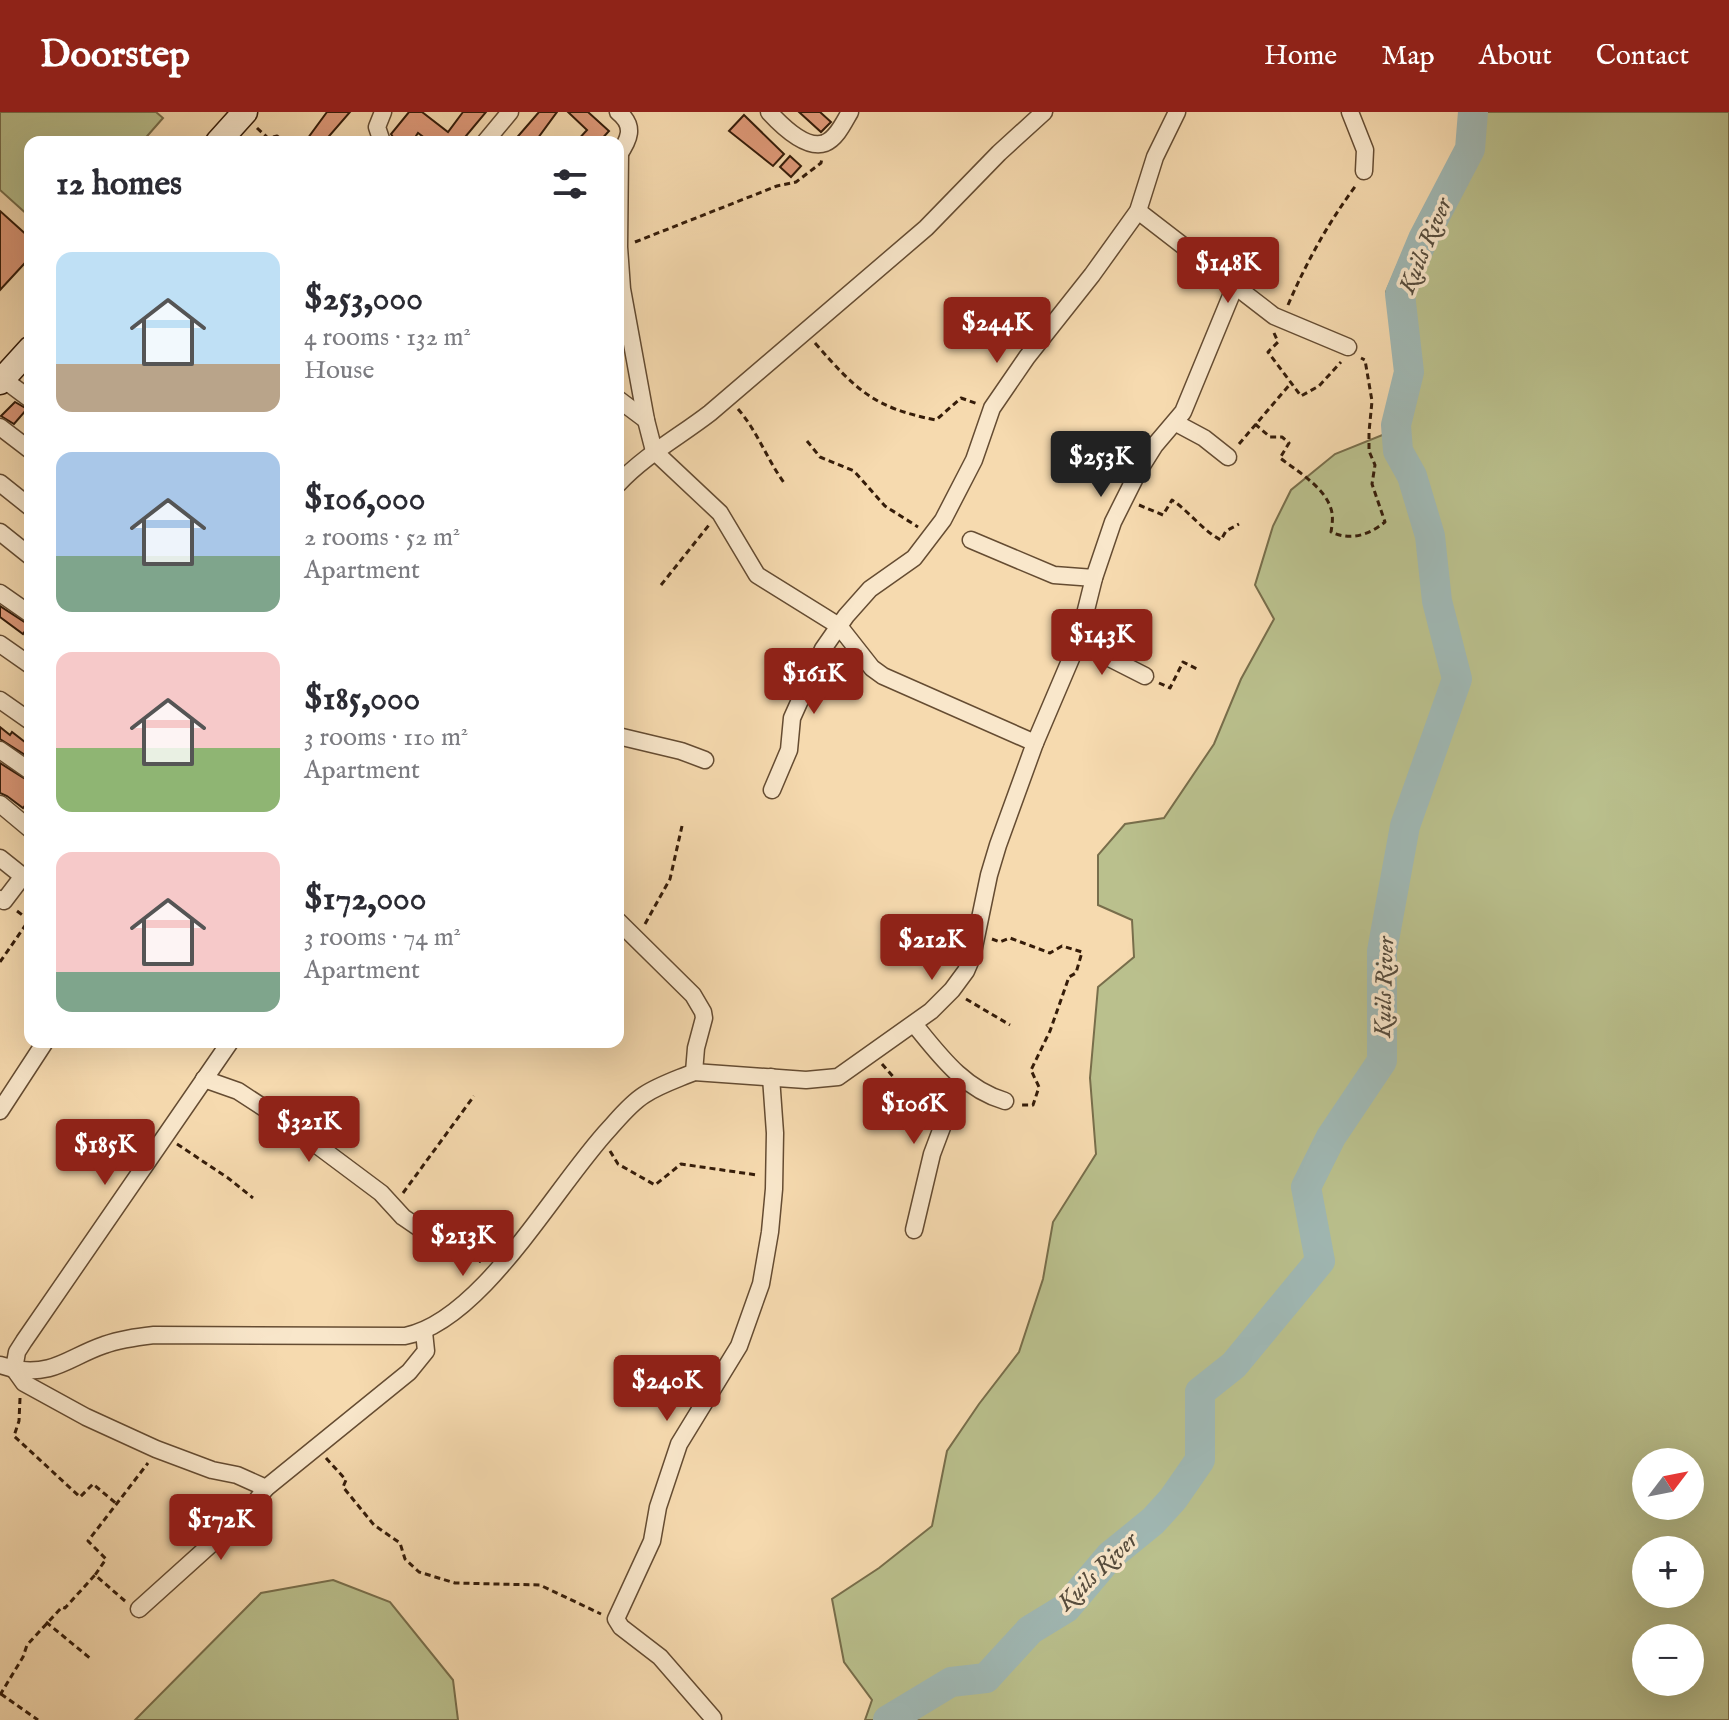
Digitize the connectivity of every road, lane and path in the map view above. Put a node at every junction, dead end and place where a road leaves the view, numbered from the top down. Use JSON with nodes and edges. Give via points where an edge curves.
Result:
{"nodes":[{"id":1,"x":383,"y":112,"type":"edge"},
{"id":2,"x":510,"y":112,"type":"edge"},
{"id":3,"x":769,"y":112,"type":"edge"},
{"id":4,"x":850,"y":112,"type":"edge"},
{"id":5,"x":1044,"y":112,"type":"edge"},
{"id":6,"x":1177,"y":112,"type":"edge"},
{"id":7,"x":1350,"y":112,"type":"edge"},
{"id":8,"x":244,"y":114,"type":"edge"},
{"id":9,"x":621,"y":114,"type":"edge"},
{"id":10,"x":224,"y":136,"type":"edge"},
{"id":11,"x":266,"y":136,"type":"edge"},
{"id":12,"x":380,"y":136,"type":"edge"},
{"id":13,"x":490,"y":136,"type":"edge"},
{"id":14,"x":825,"y":143,"type":"junction"},
{"id":15,"x":624,"y":146,"type":"edge"},
{"id":16,"x":1364,"y":171,"type":"joint"},
{"id":17,"x":1138,"y":211,"type":"junction"},
{"id":18,"x":624,"y":245,"type":"edge"},
{"id":19,"x":1235,"y":286,"type":"junction"},
{"id":20,"x":624,"y":300,"type":"edge"},
{"id":21,"x":1282,"y":319,"type":"junction"},
{"id":22,"x":805,"y":331,"type":"junction"},
{"id":23,"x":1348,"y":347,"type":"junction"},
{"id":24,"x":24,"y":355,"type":"edge"},
{"id":25,"x":1,"y":380,"type":"edge"},
{"id":26,"x":1291,"y":383,"type":"junction"},
{"id":27,"x":24,"y":395,"type":"edge"},
{"id":28,"x":728,"y":397,"type":"junction"},
{"id":29,"x":624,"y":404,"type":"edge"},
{"id":30,"x":992,"y":408,"type":"junction"},
{"id":31,"x":646,"y":420,"type":"junction"},
{"id":32,"x":1176,"y":423,"type":"junction"},
{"id":33,"x":1255,"y":424,"type":"junction"},
{"id":34,"x":0,"y":427,"type":"edge"},
{"id":35,"x":807,"y":441,"type":"dead end"},
{"id":36,"x":24,"y":445,"type":"edge"},
{"id":37,"x":654,"y":451,"type":"junction"},
{"id":38,"x":1228,"y":457,"type":"joint"},
{"id":39,"x":624,"y":478,"type":"edge"},
{"id":40,"x":0,"y":483,"type":"edge"},
{"id":41,"x":785,"y":484,"type":"dead end"},
{"id":42,"x":1125,"y":497,"type":"junction"},
{"id":43,"x":24,"y":502,"type":"edge"},
{"id":44,"x":720,"y":513,"type":"junction"},
{"id":45,"x":1239,"y":524,"type":"dead end"},
{"id":46,"x":0,"y":532,"type":"edge"},
{"id":47,"x":930,"y":537,"type":"junction"},
{"id":48,"x":971,"y":540,"type":"dead end"},
{"id":49,"x":24,"y":551,"type":"edge"},
{"id":50,"x":1094,"y":578,"type":"junction"},
{"id":51,"x":661,"y":585,"type":"dead end"},
{"id":52,"x":0,"y":593,"type":"edge"},
{"id":53,"x":24,"y":610,"type":"edge"},
{"id":54,"x":839,"y":626,"type":"junction"},
{"id":55,"x":1078,"y":642,"type":"junction"},
{"id":56,"x":0,"y":644,"type":"edge"},
{"id":57,"x":24,"y":661,"type":"edge"},
{"id":58,"x":1197,"y":669,"type":"dead end"},
{"id":59,"x":1145,"y":676,"type":"joint"},
{"id":60,"x":0,"y":700,"type":"edge"},
{"id":61,"x":24,"y":717,"type":"edge"},
{"id":62,"x":624,"y":737,"type":"edge"},
{"id":63,"x":1035,"y":743,"type":"junction"},
{"id":64,"x":0,"y":750,"type":"edge"},
{"id":65,"x":705,"y":760,"type":"dead end"},
{"id":66,"x":24,"y":767,"type":"edge"},
{"id":67,"x":772,"y":790,"type":"dead end"},
{"id":68,"x":0,"y":804,"type":"edge"},
{"id":69,"x":24,"y":824,"type":"edge"},
{"id":70,"x":682,"y":826,"type":"dead end"},
{"id":71,"x":0,"y":858,"type":"edge"},
{"id":72,"x":24,"y":877,"type":"edge"},
{"id":73,"x":24,"y":881,"type":"edge"},
{"id":74,"x":2,"y":900,"type":"edge"},
{"id":75,"x":24,"y":916,"type":"edge"},
{"id":76,"x":624,"y":926,"type":"edge"},
{"id":77,"x":24,"y":927,"type":"edge"},
{"id":78,"x":977,"y":934,"type":"junction"},
{"id":79,"x":636,"y":937,"type":"junction"},
{"id":80,"x":0,"y":962,"type":"edge"},
{"id":81,"x":952,"y":990,"type":"junction"},
{"id":82,"x":914,"y":1024,"type":"junction"},
{"id":83,"x":1010,"y":1025,"type":"dead end"},
{"id":84,"x":41,"y":1048,"type":"edge"},
{"id":85,"x":226,"y":1048,"type":"edge"},
{"id":86,"x":871,"y":1052,"type":"junction"},
{"id":87,"x":694,"y":1072,"type":"junction"},
{"id":88,"x":771,"y":1077,"type":"junction"},
{"id":89,"x":961,"y":1077,"type":"junction"},
{"id":90,"x":204,"y":1079,"type":"junction"},
{"id":91,"x":474,"y":1096,"type":"dead end"},
{"id":92,"x":1005,"y":1101,"type":"joint"},
{"id":93,"x":0,"y":1111,"type":"edge"},
{"id":94,"x":164,"y":1136,"type":"junction"},
{"id":95,"x":601,"y":1138,"type":"junction"},
{"id":96,"x":937,"y":1141,"type":"junction"},
{"id":97,"x":774,"y":1177,"type":"junction"},
{"id":98,"x":253,"y":1198,"type":"dead end"},
{"id":99,"x":393,"y":1205,"type":"junction"},
{"id":100,"x":422,"y":1230,"type":"joint"},
{"id":101,"x":914,"y":1230,"type":"dead end"},
{"id":102,"x":495,"y":1273,"type":"junction"},
{"id":103,"x":424,"y":1332,"type":"junction"},
{"id":104,"x":13,"y":1372,"type":"edge"},
{"id":105,"x":316,"y":1448,"type":"junction"},
{"id":106,"x":156,"y":1449,"type":"junction"},
{"id":107,"x":266,"y":1488,"type":"junction"},
{"id":108,"x":118,"y":1505,"type":"junction"},
{"id":109,"x":95,"y":1575,"type":"junction"},
{"id":110,"x":139,"y":1609,"type":"joint"},
{"id":111,"x":616,"y":1616,"type":"junction"},
{"id":112,"x":46,"y":1622,"type":"junction"},
{"id":113,"x":91,"y":1659,"type":"dead end"},
{"id":114,"x":0,"y":1694,"type":"edge"},
{"id":115,"x":713,"y":1718,"type":"edge"},
{"id":116,"x":38,"y":1720,"type":"edge"}],
"edges":[{"from":1,"to":12,"type":"street","via":[[377,127]]},
{"from":2,"to":13,"type":"street"},
{"from":3,"to":14,"type":"street","via":[[803,141]]},
{"from":4,"to":14,"type":"street"},
{"from":5,"to":22,"type":"street","via":[[926,228]]},
{"from":6,"to":17,"type":"street"},
{"from":7,"to":16,"type":"street","via":[[1365,150]]},
{"from":8,"to":10,"type":"main road"},
{"from":8,"to":11,"type":"path"},
{"from":9,"to":15,"type":"street","via":[[630,135]]},
{"from":14,"to":18,"type":"path","via":[[821,163],[796,182]]},
{"from":16,"to":21,"type":"path","via":[[1307,261]]},
{"from":17,"to":19,"type":"street"},
{"from":17,"to":30,"type":"street"},
{"from":19,"to":21,"type":"street"},
{"from":19,"to":32,"type":"street"},
{"from":20,"to":31,"type":"street"},
{"from":21,"to":23,"type":"street"},
{"from":21,"to":26,"type":"path","via":[[1273,333],[1278,342],[1268,352]]},
{"from":22,"to":28,"type":"street"},
{"from":22,"to":30,"type":"path","via":[[842,374],[879,404],[936,420],[961,398]]},
{"from":23,"to":26,"type":"path","via":[[1319,386],[1301,396]]},
{"from":23,"to":33,"type":"path","via":[[1365,360],[1372,389],[1372,484],[1385,522],[1359,536],[1331,532],[1328,501],[1280,458],[1289,443],[1270,437]]},
{"from":24,"to":25,"type":"main road"},
{"from":25,"to":27,"type":"street"},
{"from":26,"to":33,"type":"path"},
{"from":28,"to":37,"type":"street"},
{"from":28,"to":41,"type":"path"},
{"from":29,"to":31,"type":"street"},
{"from":30,"to":47,"type":"street","via":[[974,460]]},
{"from":31,"to":37,"type":"street"},
{"from":32,"to":38,"type":"street"},
{"from":32,"to":42,"type":"street","via":[[1155,445]]},
{"from":33,"to":38,"type":"path"},
{"from":34,"to":36,"type":"street"},
{"from":35,"to":47,"type":"path","via":[[820,457],[854,471],[885,506]]},
{"from":37,"to":39,"type":"street"},
{"from":37,"to":44,"type":"street"},
{"from":40,"to":43,"type":"street"},
{"from":42,"to":45,"type":"path","via":[[1163,515],[1172,500],[1221,540]]},
{"from":42,"to":50,"type":"street"},
{"from":44,"to":51,"type":"path"},
{"from":44,"to":54,"type":"street","via":[[757,575]]},
{"from":46,"to":49,"type":"street"},
{"from":47,"to":54,"type":"street","via":[[914,558],[870,589]]},
{"from":48,"to":50,"type":"street","via":[[1054,575]]},
{"from":50,"to":55,"type":"street"},
{"from":52,"to":53,"type":"street"},
{"from":54,"to":63,"type":"street","via":[[883,676]]},
{"from":54,"to":67,"type":"street","via":[[808,678],[792,718],[786,760]]},
{"from":55,"to":59,"type":"street"},
{"from":55,"to":63,"type":"street"},
{"from":56,"to":57,"type":"street"},
{"from":58,"to":59,"type":"path","via":[[1183,662],[1170,688]]},
{"from":60,"to":61,"type":"street"},
{"from":62,"to":65,"type":"street"},
{"from":63,"to":78,"type":"street","via":[[989,875]]},
{"from":64,"to":66,"type":"street"},
{"from":68,"to":69,"type":"street"},
{"from":70,"to":79,"type":"path","via":[[670,879]]},
{"from":71,"to":72,"type":"street"},
{"from":73,"to":74,"type":"street"},
{"from":74,"to":75,"type":"path"},
{"from":76,"to":79,"type":"street"},
{"from":77,"to":80,"type":"path"},
{"from":78,"to":81,"type":"street","via":[[966,971]]},
{"from":78,"to":92,"type":"path","via":[[1000,942],[1010,938],[1050,953],[1062,946],[1082,952],[1031,1070],[1039,1087],[1033,1105]]},
{"from":79,"to":87,"type":"street","via":[[703,1012]]},
{"from":81,"to":82,"type":"street"},
{"from":81,"to":83,"type":"path"},
{"from":82,"to":86,"type":"street"},
{"from":82,"to":89,"type":"street"},
{"from":84,"to":93,"type":"street"},
{"from":85,"to":90,"type":"street"},
{"from":86,"to":88,"type":"street","via":[[838,1077]]},
{"from":86,"to":96,"type":"path","via":[[910,1096]]},
{"from":87,"to":88,"type":"street"},
{"from":87,"to":95,"type":"street","via":[[643,1095]]},
{"from":88,"to":97,"type":"street"},
{"from":89,"to":92,"type":"street","via":[[978,1091]]},
{"from":89,"to":96,"type":"street"},
{"from":90,"to":94,"type":"street"},
{"from":90,"to":99,"type":"street","via":[[238,1091],[290,1125]]},
{"from":91,"to":99,"type":"path"},
{"from":94,"to":98,"type":"path"},
{"from":94,"to":104,"type":"street","via":[[24,1341]]},
{"from":95,"to":97,"type":"path","via":[[618,1164],[655,1185],[681,1164]]},
{"from":95,"to":102,"type":"street"},
{"from":96,"to":101,"type":"street"},
{"from":97,"to":111,"type":"street","via":[[770,1232],[750,1319],[679,1444],[652,1541]]},
{"from":99,"to":100,"type":"street"},
{"from":100,"to":102,"type":"path","via":[[462,1247]]},
{"from":102,"to":103,"type":"street","via":[[470,1300]]},
{"from":103,"to":104,"type":"street","via":[[154,1335],[104,1345],[50,1369]]},
{"from":103,"to":105,"type":"street","via":[[426,1351],[409,1372]]},
{"from":104,"to":106,"type":"street","via":[[86,1417]]},
{"from":104,"to":108,"type":"path","via":[[19,1421],[14,1436],[80,1497],[93,1484]]},
{"from":105,"to":107,"type":"street"},
{"from":105,"to":111,"type":"path","via":[[346,1480],[343,1487],[374,1525],[400,1543],[405,1559],[419,1572],[455,1583],[540,1585],[605,1617]]},
{"from":106,"to":107,"type":"street"},
{"from":106,"to":108,"type":"path"},
{"from":107,"to":110,"type":"street","via":[[250,1509]]},
{"from":108,"to":109,"type":"path","via":[[88,1541],[106,1559]]},
{"from":109,"to":110,"type":"path"},
{"from":109,"to":112,"type":"path"},
{"from":111,"to":115,"type":"street"},
{"from":112,"to":113,"type":"path"},
{"from":112,"to":114,"type":"path"},
{"from":114,"to":116,"type":"path"}]}
